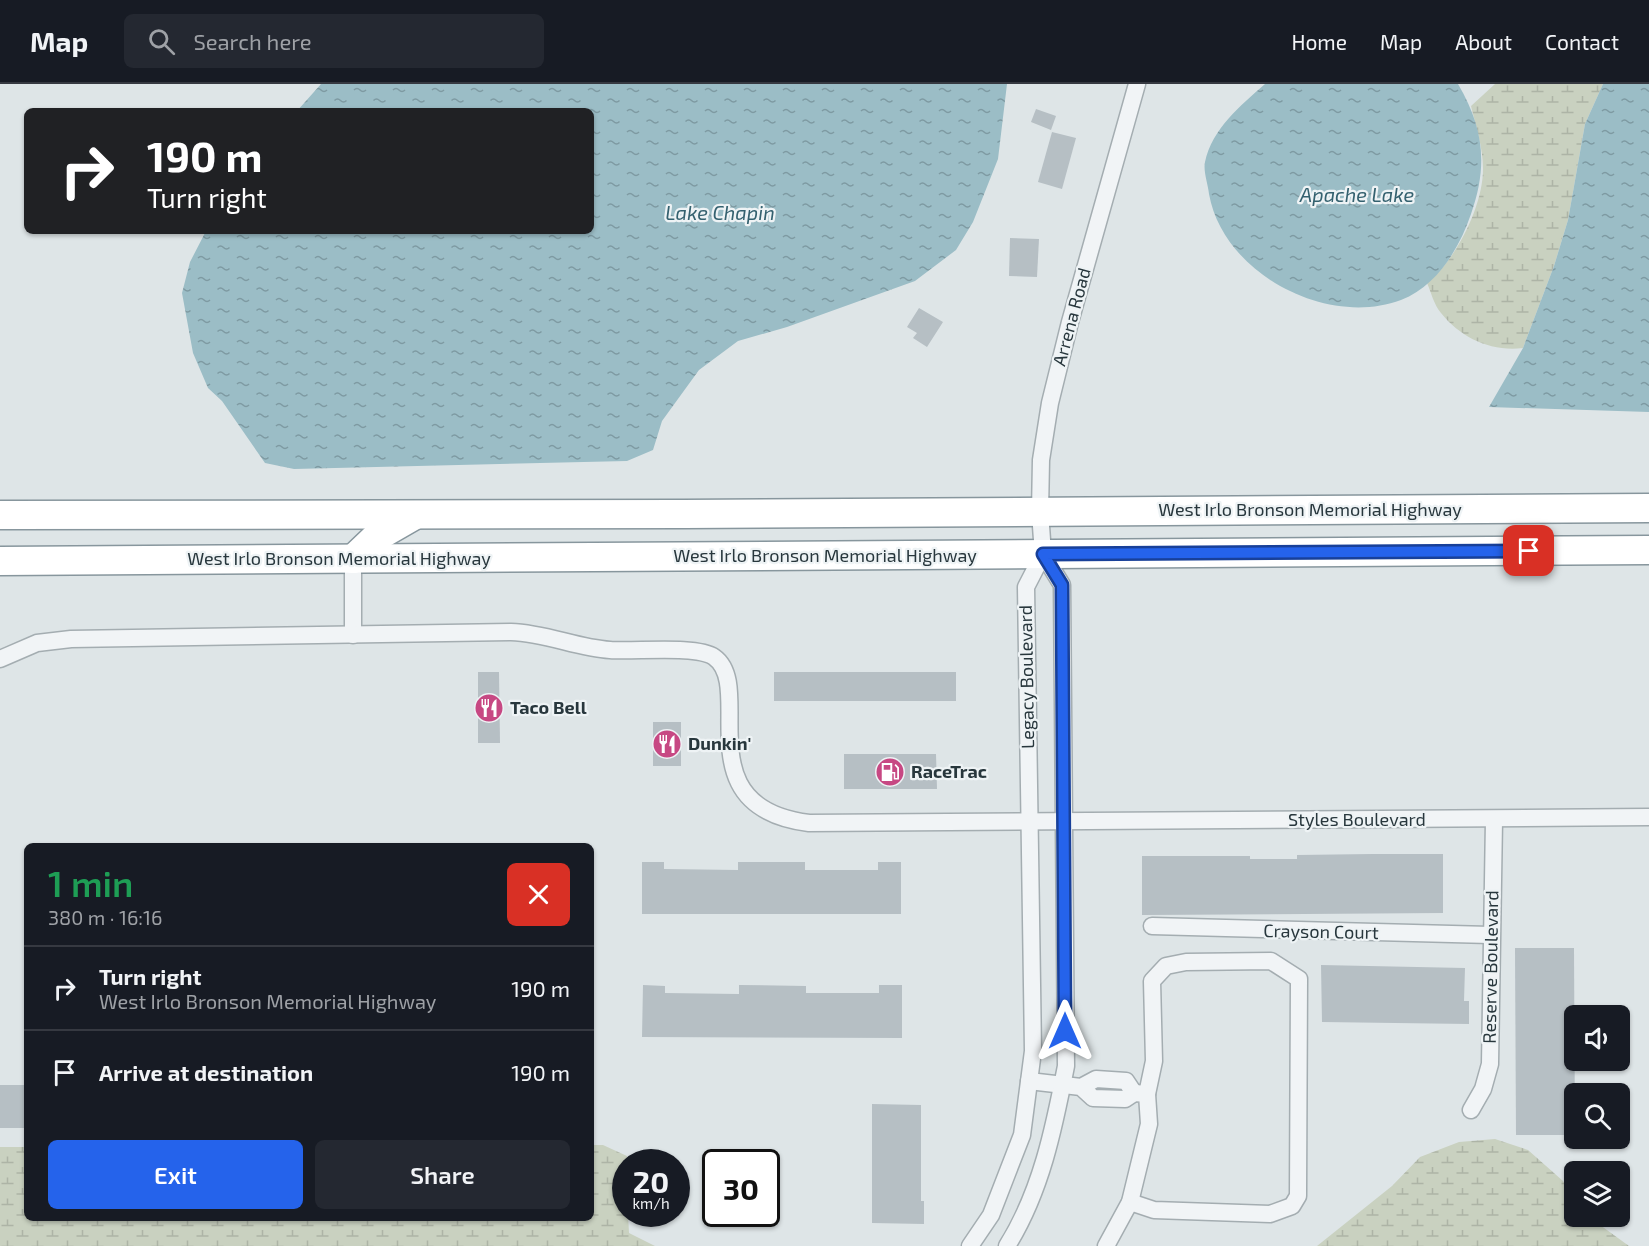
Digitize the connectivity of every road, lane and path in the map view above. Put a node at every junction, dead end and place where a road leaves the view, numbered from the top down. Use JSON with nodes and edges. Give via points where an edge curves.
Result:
{"nodes":[{"id":1,"x":1137,"y":84,"type":"edge"},
{"id":2,"x":1649,"y":508,"type":"edge"},
{"id":3,"x":1040,"y":512,"type":"junction"},
{"id":4,"x":417,"y":514,"type":"junction"},
{"id":5,"x":0,"y":515,"type":"edge"},
{"id":6,"x":1649,"y":550,"type":"edge"},
{"id":7,"x":1043,"y":554,"type":"junction"},
{"id":8,"x":353,"y":559,"type":"junction"},
{"id":9,"x":0,"y":561,"type":"edge"},
{"id":10,"x":353,"y":635,"type":"junction"},
{"id":11,"x":0,"y":658,"type":"edge"},
{"id":12,"x":1649,"y":817,"type":"edge"},
{"id":13,"x":1494,"y":820,"type":"junction"},
{"id":14,"x":1030,"y":822,"type":"junction"},
{"id":15,"x":1065,"y":822,"type":"junction"},
{"id":16,"x":1152,"y":926,"type":"dead end"},
{"id":17,"x":1490,"y":935,"type":"junction"},
{"id":18,"x":1029,"y":1081,"type":"junction"},
{"id":19,"x":1062,"y":1084,"type":"junction"},
{"id":20,"x":1141,"y":1093,"type":"junction"},
{"id":21,"x":1471,"y":1110,"type":"dead end"},
{"id":22,"x":1130,"y":1202,"type":"junction"},
{"id":23,"x":970,"y":1246,"type":"edge"},
{"id":24,"x":1007,"y":1246,"type":"edge"},
{"id":25,"x":1106,"y":1246,"type":"edge"}],
"edges":[{"from":1,"to":3,"type":"street","name":"Arrena Road","via":[[1050,403],[1041,460]]},
{"from":2,"to":3,"type":"highway","name":"West Irlo Bronson Memorial Highway"},
{"from":3,"to":4,"type":"highway","name":"West Irlo Bronson Memorial Highway"},
{"from":3,"to":7,"type":"street","name":"Arrena Road"},
{"from":4,"to":5,"type":"highway","name":"West Irlo Bronson Memorial Highway"},
{"from":4,"to":8,"type":"highway","via":[[375,538]]},
{"from":6,"to":7,"type":"highway","name":"West Irlo Bronson Memorial Highway"},
{"from":7,"to":8,"type":"highway","name":"West Irlo Bronson Memorial Highway"},
{"from":7,"to":14,"type":"street","name":"Legacy Boulevard","via":[[1026,587]]},
{"from":7,"to":15,"type":"street","name":"Legacy Boulevard","via":[[1062,585]]},
{"from":8,"to":9,"type":"highway","name":"West Irlo Bronson Memorial Highway"},
{"from":8,"to":10,"type":"street"},
{"from":10,"to":11,"type":"street","name":"Styles Boulevard","via":[[71,639],[37,643]]},
{"from":10,"to":14,"type":"street","name":"Styles Boulevard","via":[[524,633],[608,650],[703,653],[720,662],[728,679],[729,752],[738,781],[755,801],[780,816],[809,823]]},
{"from":12,"to":13,"type":"street","name":"Styles Boulevard"},
{"from":13,"to":15,"type":"street","name":"Styles Boulevard"},
{"from":13,"to":17,"type":"street","name":"Reserve Boulevard"},
{"from":14,"to":15,"type":"street","name":"Styles Boulevard"},
{"from":14,"to":18,"type":"street","name":"Legacy Boulevard","via":[[1033,1051]]},
{"from":15,"to":19,"type":"street","name":"Legacy Boulevard"},
{"from":16,"to":17,"type":"street","name":"Crayson Court"},
{"from":17,"to":21,"type":"street","name":"Reserve Boulevard","via":[[1490,1064],[1483,1089]]},
{"from":18,"to":19,"type":"street"},
{"from":18,"to":23,"type":"street","name":"Legacy Boulevard","via":[[1022,1135],[990,1215]]},
{"from":19,"to":20,"type":"street","via":[[1081,1087],[1093,1098],[1125,1099]]},
{"from":19,"to":24,"type":"street","name":"Legacy Boulevard","via":[[1052,1139],[1017,1230]]},
{"from":20,"to":22,"type":"street","via":[[1149,1124]]},
{"from":20,"to":22,"type":"street","via":[[1154,1061],[1152,981],[1166,966],[1186,962],[1270,961],[1299,979],[1298,1196],[1292,1206],[1269,1214],[1154,1210]]},
{"from":22,"to":25,"type":"street"}]}
